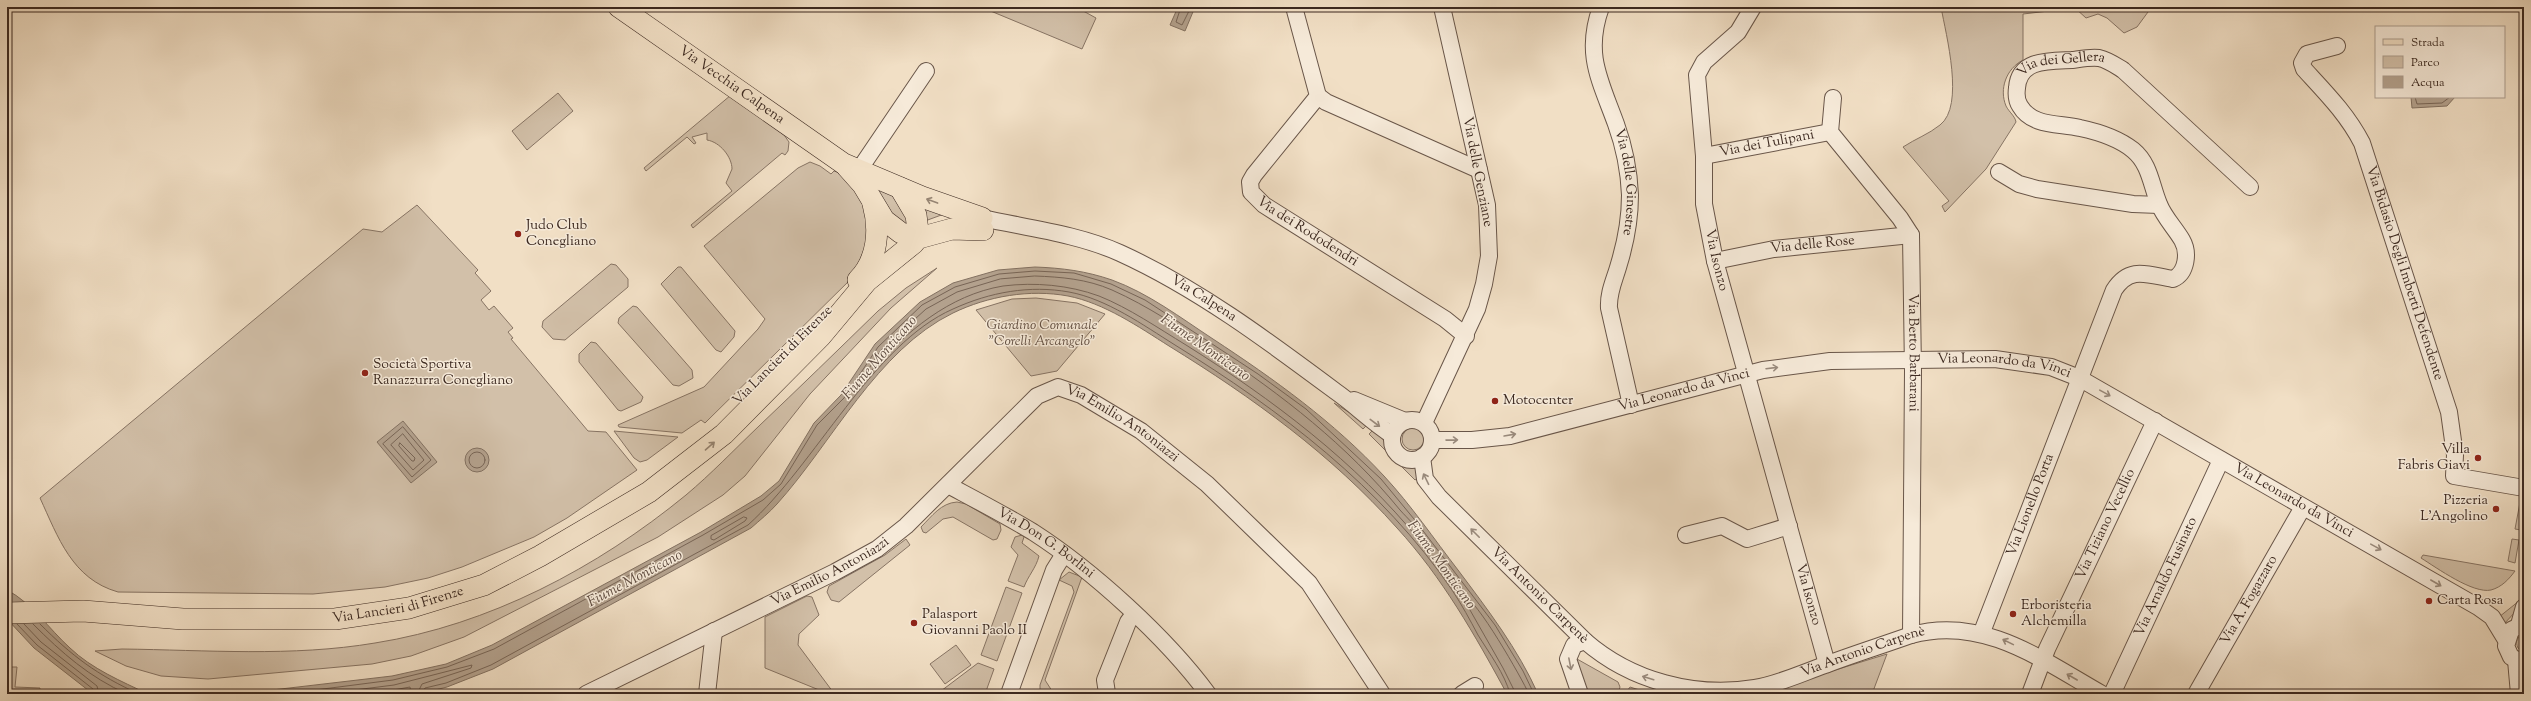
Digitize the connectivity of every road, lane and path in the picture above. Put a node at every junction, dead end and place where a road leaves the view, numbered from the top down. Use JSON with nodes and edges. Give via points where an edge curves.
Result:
{"nodes":[{"id":1,"x":619,"y":7,"type":"edge"},
{"id":2,"x":1294,"y":7,"type":"edge"},
{"id":3,"x":1442,"y":7,"type":"edge"},
{"id":4,"x":1601,"y":7,"type":"edge"},
{"id":5,"x":1753,"y":7,"type":"edge"},
{"id":6,"x":2337,"y":46,"type":"dead end"},
{"id":7,"x":926,"y":71,"type":"dead end"},
{"id":8,"x":1318,"y":96,"type":"junction"},
{"id":9,"x":1833,"y":98,"type":"dead end"},
{"id":10,"x":1830,"y":132,"type":"junction"},
{"id":11,"x":1704,"y":156,"type":"junction"},
{"id":12,"x":851,"y":167,"type":"junction"},
{"id":13,"x":1479,"y":170,"type":"junction"},
{"id":14,"x":1999,"y":172,"type":"dead end"},
{"id":15,"x":2250,"y":187,"type":"dead end"},
{"id":16,"x":900,"y":188,"type":"junction"},
{"id":17,"x":873,"y":204,"type":"junction"},
{"id":18,"x":2159,"y":205,"type":"junction"},
{"id":19,"x":982,"y":224,"type":"junction"},
{"id":20,"x":915,"y":235,"type":"junction"},
{"id":21,"x":1911,"y":236,"type":"junction"},
{"id":22,"x":1715,"y":261,"type":"junction"},
{"id":23,"x":861,"y":277,"type":"junction"},
{"id":24,"x":821,"y":336,"type":"junction"},
{"id":25,"x":1466,"y":336,"type":"junction"},
{"id":26,"x":1913,"y":360,"type":"junction"},
{"id":27,"x":1746,"y":374,"type":"junction"},
{"id":28,"x":2079,"y":378,"type":"junction"},
{"id":29,"x":1336,"y":392,"type":"junction"},
{"id":30,"x":1632,"y":405,"type":"junction"},
{"id":31,"x":1405,"y":421,"type":"junction"},
{"id":32,"x":2156,"y":421,"type":"junction"},
{"id":33,"x":1424,"y":423,"type":"junction"},
{"id":34,"x":1392,"y":436,"type":"junction"},
{"id":35,"x":1432,"y":440,"type":"junction"},
{"id":36,"x":1422,"y":457,"type":"junction"},
{"id":37,"x":2221,"y":460,"type":"junction"},
{"id":38,"x":948,"y":484,"type":"junction"},
{"id":39,"x":2524,"y":488,"type":"edge"},
{"id":40,"x":2303,"y":507,"type":"junction"},
{"id":41,"x":596,"y":523,"type":"junction"},
{"id":42,"x":1789,"y":526,"type":"junction"},
{"id":43,"x":1686,"y":535,"type":"dead end"},
{"id":44,"x":1064,"y":554,"type":"junction"},
{"id":45,"x":2524,"y":607,"type":"edge"},
{"id":46,"x":7,"y":613,"type":"edge"},
{"id":47,"x":1134,"y":614,"type":"junction"},
{"id":48,"x":78,"y":618,"type":"junction"},
{"id":49,"x":7,"y":619,"type":"edge"},
{"id":50,"x":2522,"y":624,"type":"edge"},
{"id":51,"x":714,"y":631,"type":"junction"},
{"id":52,"x":1982,"y":632,"type":"junction"},
{"id":53,"x":1912,"y":635,"type":"junction"},
{"id":54,"x":2506,"y":640,"type":"junction"},
{"id":55,"x":1585,"y":641,"type":"junction"},
{"id":56,"x":2043,"y":660,"type":"junction"},
{"id":57,"x":2520,"y":662,"type":"edge"},
{"id":58,"x":1827,"y":664,"type":"junction"},
{"id":59,"x":2524,"y":682,"type":"edge"},
{"id":60,"x":602,"y":690,"type":"edge"},
{"id":61,"x":1107,"y":693,"type":"dead end"},
{"id":62,"x":1205,"y":693,"type":"edge"},
{"id":63,"x":586,"y":694,"type":"edge"},
{"id":64,"x":707,"y":694,"type":"edge"},
{"id":65,"x":1009,"y":694,"type":"edge"},
{"id":66,"x":1382,"y":694,"type":"edge"},
{"id":67,"x":1580,"y":694,"type":"edge"},
{"id":68,"x":2030,"y":694,"type":"edge"},
{"id":69,"x":2102,"y":694,"type":"edge"},
{"id":70,"x":2112,"y":694,"type":"edge"},
{"id":71,"x":2196,"y":694,"type":"edge"},
{"id":72,"x":2520,"y":694,"type":"edge"}],
"edges":[{"from":1,"to":12,"type":"main road","name":"Via Vecchia Calpena"},
{"from":2,"to":8,"type":"street"},
{"from":3,"to":13,"type":"street","name":"Via delle Genziane"},
{"from":4,"to":30,"type":"street","name":"Via delle Ginestre","via":[[1593,36],[1593,59],[1596,75],[1625,156],[1630,195],[1627,234],[1609,293],[1609,308]]},
{"from":5,"to":11,"type":"street","name":"Via Isonzo","via":[[1738,32],[1699,68],[1697,75]]},
{"from":6,"to":39,"type":"street","name":"Via Bidasio Degli Imberti Defendente","via":[[2307,54],[2302,63],[2304,69],[2351,121],[2362,143],[2449,412],[2455,454],[2454,476]]},
{"from":7,"to":12,"type":"street"},
{"from":8,"to":13,"type":"street","via":[[1326,102]]},
{"from":8,"to":25,"type":"street","name":"Via dei Rododendri","via":[[1254,175],[1250,182],[1251,192],[1264,205],[1445,319]]},
{"from":9,"to":10,"type":"street"},
{"from":10,"to":11,"type":"street","name":"Via dei Tulipani"},
{"from":10,"to":21,"type":"street","via":[[1900,218]]},
{"from":11,"to":22,"type":"street","name":"Via Isonzo","via":[[1704,204]]},
{"from":12,"to":16,"type":"main road"},
{"from":12,"to":17,"type":"main road"},
{"from":13,"to":25,"type":"street","name":"Via delle Genziane","via":[[1487,205],[1489,256],[1484,284]]},
{"from":14,"to":18,"type":"street","via":[[2019,184],[2037,189],[2133,204]]},
{"from":15,"to":18,"type":"street","name":"Via dei Gellera","via":[[2123,70],[2109,61],[2098,58],[2042,62],[2027,67],[2017,83],[2016,97],[2026,113],[2043,122],[2079,128],[2109,136],[2122,143],[2146,166]]},
{"from":19,"to":16,"type":"main road","one_way":true},
{"from":16,"to":20,"type":"main road","via":[[913,207]]},
{"from":17,"to":20,"type":"main road","via":[[884,220]]},
{"from":17,"to":23,"type":"main road","via":[[878,229],[876,242]]},
{"from":18,"to":28,"type":"street","name":"Via dei Gellera","via":[[2186,249],[2181,274],[2173,279],[2130,274],[2118,283]]},
{"from":19,"to":20,"type":"main road"},
{"from":19,"to":24,"type":"street","name":"Via Calpena","via":[[940,238],[910,253],[864,293]]},
{"from":19,"to":29,"type":"street","name":"Via Calpena","via":[[1056,234],[1119,252],[1252,332]]},
{"from":20,"to":23,"type":"street","name":"Via Lancieri di Firenze","via":[[880,258]]},
{"from":20,"to":24,"type":"main road","name":"Via Lancieri di Firenze","via":[[867,281]]},
{"from":21,"to":22,"type":"street","name":"Via delle Rose","via":[[1774,249]]},
{"from":21,"to":26,"type":"street","name":"Via Berto Barbarani"},
{"from":22,"to":27,"type":"street","name":"Via Isonzo"},
{"from":23,"to":41,"type":"main road","name":"Via Lancieri di Firenze","via":[[716,422]]},
{"from":41,"to":24,"type":"main road","name":"Via Lancieri di Firenze","one_way":true,"via":[[649,492],[708,448]]},
{"from":25,"to":33,"type":"street","name":"Via delle Genziane"},
{"from":27,"to":26,"type":"street","name":"Via Leonardo da Vinci","one_way":true,"via":[[1830,361]]},
{"from":26,"to":28,"type":"street","name":"Via Leonardo da Vinci","via":[[2021,361],[2051,367]]},
{"from":26,"to":53,"type":"street","name":"Via Berto Barbarani"},
{"from":27,"to":30,"type":"street","name":"Via Leonardo da Vinci"},
{"from":27,"to":42,"type":"street","name":"Via Isonzo"},
{"from":28,"to":32,"type":"street","name":"Via Leonardo da Vinci","one_way":true},
{"from":28,"to":52,"type":"street","name":"Via Lionello Porta"},
{"from":29,"to":31,"type":"street","name":"Via Calpena"},
{"from":29,"to":34,"type":"street","name":"Via Calpena","one_way":true},
{"from":35,"to":30,"type":"street","name":"Via Leonardo da Vinci","one_way":true,"via":[[1472,440],[1510,436]]},
{"from":31,"to":33,"type":"street","via":[[1418,420]]},
{"from":31,"to":34,"type":"street","via":[[1399,424]]},
{"from":32,"to":37,"type":"street","name":"Via Leonardo da Vinci"},
{"from":32,"to":56,"type":"street","name":"Via Tiziano Vecellio"},
{"from":33,"to":35,"type":"street","via":[[1432,434]]},
{"from":34,"to":36,"type":"street","via":[[1394,448],[1403,458],[1416,460]]},
{"from":35,"to":36,"type":"street","via":[[1427,453]]},
{"from":55,"to":36,"type":"street","name":"Via Antonio Carpenè","one_way":true,"via":[[1430,487],[1422,471]]},
{"from":37,"to":40,"type":"street","name":"Via Leonardo da Vinci"},
{"from":37,"to":70,"type":"street","name":"Via Arnaldo Fusinato"},
{"from":38,"to":44,"type":"street","name":"Via Don G. Borlini","via":[[1032,532]]},
{"from":38,"to":51,"type":"street","name":"Via Emilio Antoniazzi","via":[[906,526],[877,548],[828,576]]},
{"from":38,"to":66,"type":"street","name":"Via Emilio Antoniazzi","via":[[1037,396],[1058,387],[1072,390],[1126,421],[1167,451],[1213,489],[1294,566],[1319,597]]},
{"from":40,"to":54,"type":"street","name":"Via Leonardo da Vinci","one_way":true,"via":[[2478,607],[2492,618]]},
{"from":40,"to":71,"type":"street","name":"Via A. Fogazzaro"},
{"from":41,"to":48,"type":"main road","name":"Via Lancieri di Firenze","via":[[484,585],[409,608],[335,619]]},
{"from":42,"to":43,"type":"street","via":[[1747,539],[1722,526]]},
{"from":42,"to":58,"type":"street","name":"Via Isonzo"},
{"from":44,"to":47,"type":"street","name":"Via Don G. Borlini"},
{"from":44,"to":65,"type":"street","via":[[1054,570]]},
{"from":45,"to":50,"type":"street"},
{"from":46,"to":48,"type":"main road","name":"Via Lancieri di Firenze"},
{"from":47,"to":61,"type":"street","via":[[1128,622],[1105,680]]},
{"from":47,"to":62,"type":"street","name":"Via Don G. Borlini","via":[[1165,644]]},
{"from":48,"to":49,"type":"main road","name":"Via Lancieri di Firenze"},
{"from":50,"to":54,"type":"street","via":[[2511,630]]},
{"from":51,"to":60,"type":"street","name":"Via Emilio Antoniazzi"},
{"from":51,"to":64,"type":"street"},
{"from":52,"to":53,"type":"street","name":"Via Antonio Carpenè","via":[[1930,630]]},
{"from":56,"to":52,"type":"street","name":"Via Antonio Carpenè","one_way":true,"via":[[2003,639]]},
{"from":53,"to":58,"type":"street","name":"Via Antonio Carpenè"},
{"from":54,"to":57,"type":"street","name":"Via Leonardo da Vinci","via":[[2508,652]]},
{"from":58,"to":55,"type":"street","name":"Via Antonio Carpenè","one_way":true,"via":[[1756,688],[1704,690],[1672,685],[1642,676],[1609,660]]},
{"from":55,"to":67,"type":"street","one_way":true,"via":[[1574,645],[1568,659]]},
{"from":56,"to":68,"type":"street","name":"Via Tiziano Vecellio"},
{"from":69,"to":56,"type":"street","name":"Via Antonio Carpenè","one_way":true},
{"from":57,"to":72,"type":"street"},
{"from":59,"to":72,"type":"street"},
{"from":60,"to":63,"type":"street","name":"Via Emilio Antoniazzi"}]}
